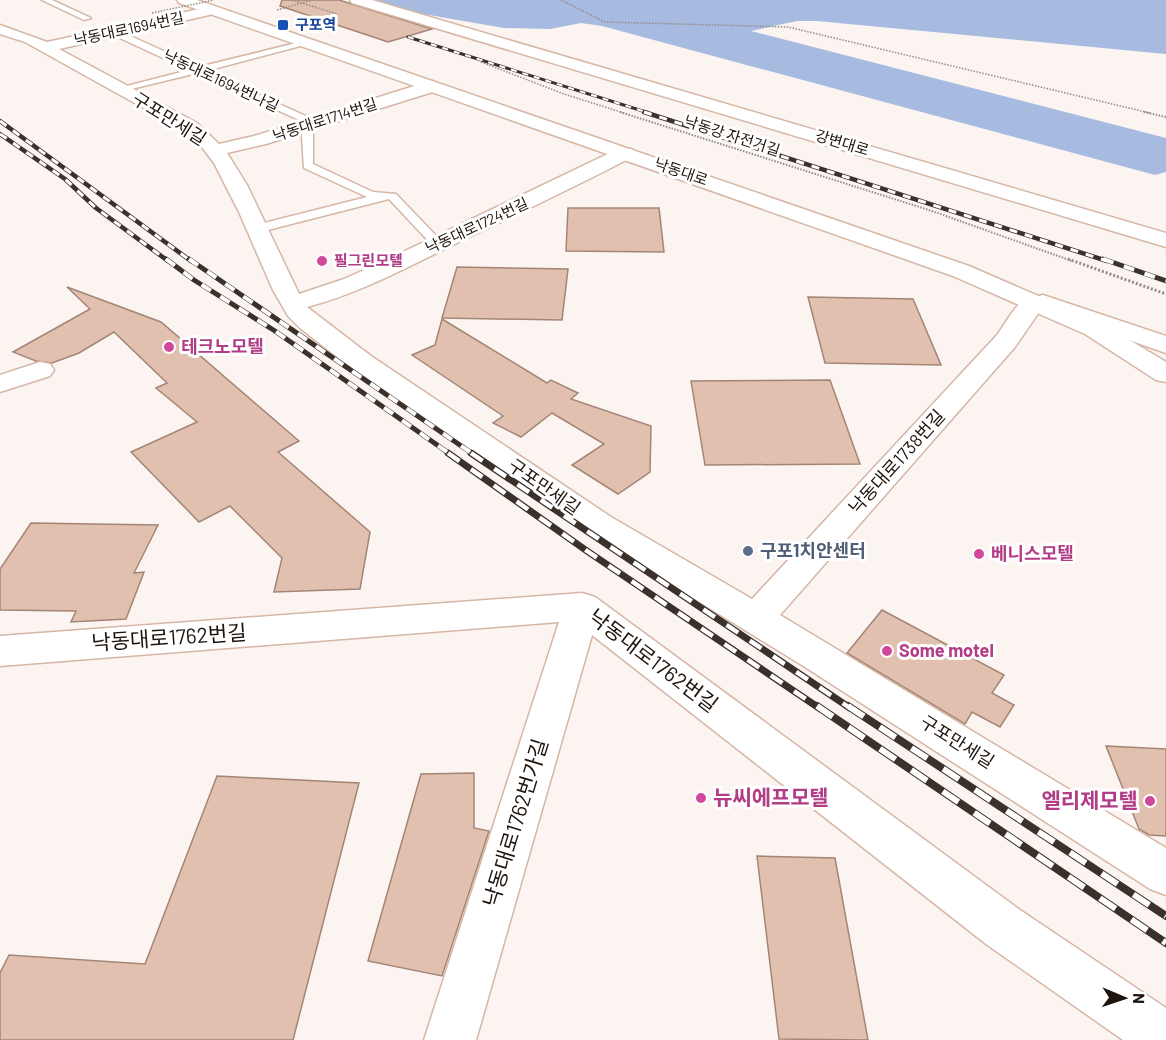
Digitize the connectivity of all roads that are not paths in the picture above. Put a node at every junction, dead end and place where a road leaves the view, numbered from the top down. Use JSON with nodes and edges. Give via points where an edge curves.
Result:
{"nodes":[{"id":1,"x":46,"y":0,"type":"edge"},
{"id":2,"x":184,"y":0,"type":"edge"},
{"id":3,"x":357,"y":0,"type":"edge"},
{"id":4,"x":214,"y":5,"type":"edge"},
{"id":5,"x":92,"y":17,"type":"joint"},
{"id":6,"x":66,"y":22,"type":"dead end"},
{"id":7,"x":7,"y":31,"type":"edge"},
{"id":8,"x":114,"y":32,"type":"junction"},
{"id":9,"x":542,"y":36,"type":"dead end"},
{"id":10,"x":45,"y":37,"type":"junction"},
{"id":11,"x":305,"y":42,"type":"junction"},
{"id":12,"x":197,"y":70,"type":"junction"},
{"id":13,"x":433,"y":86,"type":"junction"},
{"id":14,"x":122,"y":90,"type":"junction"},
{"id":15,"x":308,"y":124,"type":"junction"},
{"id":16,"x":216,"y":150,"type":"junction"},
{"id":17,"x":625,"y":153,"type":"junction"},
{"id":18,"x":384,"y":197,"type":"junction"},
{"id":19,"x":1166,"y":221,"type":"edge"},
{"id":20,"x":256,"y":229,"type":"junction"},
{"id":21,"x":1166,"y":240,"type":"edge"},
{"id":22,"x":438,"y":244,"type":"junction"},
{"id":23,"x":999,"y":287,"type":"junction"},
{"id":24,"x":1034,"y":302,"type":"junction"},
{"id":25,"x":292,"y":303,"type":"junction"},
{"id":26,"x":1166,"y":345,"type":"edge"},
{"id":27,"x":40,"y":370,"type":"dead end"},
{"id":28,"x":1166,"y":374,"type":"edge"},
{"id":29,"x":0,"y":384,"type":"edge"},
{"id":30,"x":582,"y":607,"type":"junction"},
{"id":31,"x":756,"y":618,"type":"junction"},
{"id":32,"x":0,"y":651,"type":"edge"},
{"id":33,"x":1166,"y":873,"type":"edge"},
{"id":34,"x":1166,"y":1039,"type":"edge"},
{"id":35,"x":450,"y":1040,"type":"edge"}],
"edges":[{"from":1,"to":5,"type":"lane"},
{"from":2,"to":4,"type":"main road","name":"낙동대로"},
{"from":3,"to":21,"type":"main road","name":"강변대로"},
{"from":4,"to":8,"type":"main road","name":"낙동대로1694번길"},
{"from":4,"to":11,"type":"main road","name":"낙동대로"},
{"from":5,"to":6,"type":"main road","name":"낙동대로1694번길"},
{"from":7,"to":10,"type":"main road","name":"구포만세길"},
{"from":8,"to":10,"type":"main road","name":"낙동대로1694번길"},
{"from":8,"to":12,"type":"lane","name":"낙동대로1694번나길"},
{"from":9,"to":19,"type":"main road","name":"강변대로","via":[[989,172]]},
{"from":10,"to":14,"type":"main road","name":"구포만세길"},
{"from":11,"to":12,"type":"lane"},
{"from":11,"to":13,"type":"main road","name":"낙동대로"},
{"from":12,"to":14,"type":"lane"},
{"from":12,"to":15,"type":"lane","name":"낙동대로1694번나길","via":[[305,119]]},
{"from":13,"to":15,"type":"main road","name":"낙동대로1714번길"},
{"from":13,"to":17,"type":"main road","name":"낙동대로"},
{"from":14,"to":16,"type":"main road","name":"구포만세길","via":[[201,134]]},
{"from":15,"to":16,"type":"main road","name":"낙동대로1714번길"},
{"from":15,"to":18,"type":"lane","via":[[308,166],[371,195]]},
{"from":16,"to":20,"type":"main road","name":"구포만세길"},
{"from":17,"to":22,"type":"main road","name":"낙동대로1724번길"},
{"from":17,"to":23,"type":"main road","name":"낙동대로"},
{"from":18,"to":20,"type":"lane"},
{"from":18,"to":22,"type":"lane","via":[[392,196]]},
{"from":20,"to":25,"type":"main road","name":"구포만세길"},
{"from":22,"to":25,"type":"main road","name":"낙동대로1724번길","via":[[325,296]]},
{"from":23,"to":24,"type":"main road","name":"낙동대로"},
{"from":23,"to":26,"type":"main road"},
{"from":24,"to":28,"type":"main road","name":"낙동대로","via":[[1094,329]]},
{"from":24,"to":31,"type":"main road","name":"낙동대로1738번길","via":[[1006,341]]},
{"from":25,"to":31,"type":"main road","name":"구포만세길","via":[[309,323],[361,362],[599,525]]},
{"from":27,"to":29,"type":"main road"},
{"from":30,"to":32,"type":"main road","name":"낙동대로1762번길"},
{"from":30,"to":34,"type":"main road","name":"낙동대로1762번길","via":[[1003,927]]},
{"from":30,"to":35,"type":"main road","name":"낙동대로1762번가길"},
{"from":31,"to":33,"type":"main road","name":"구포만세길"}]}
